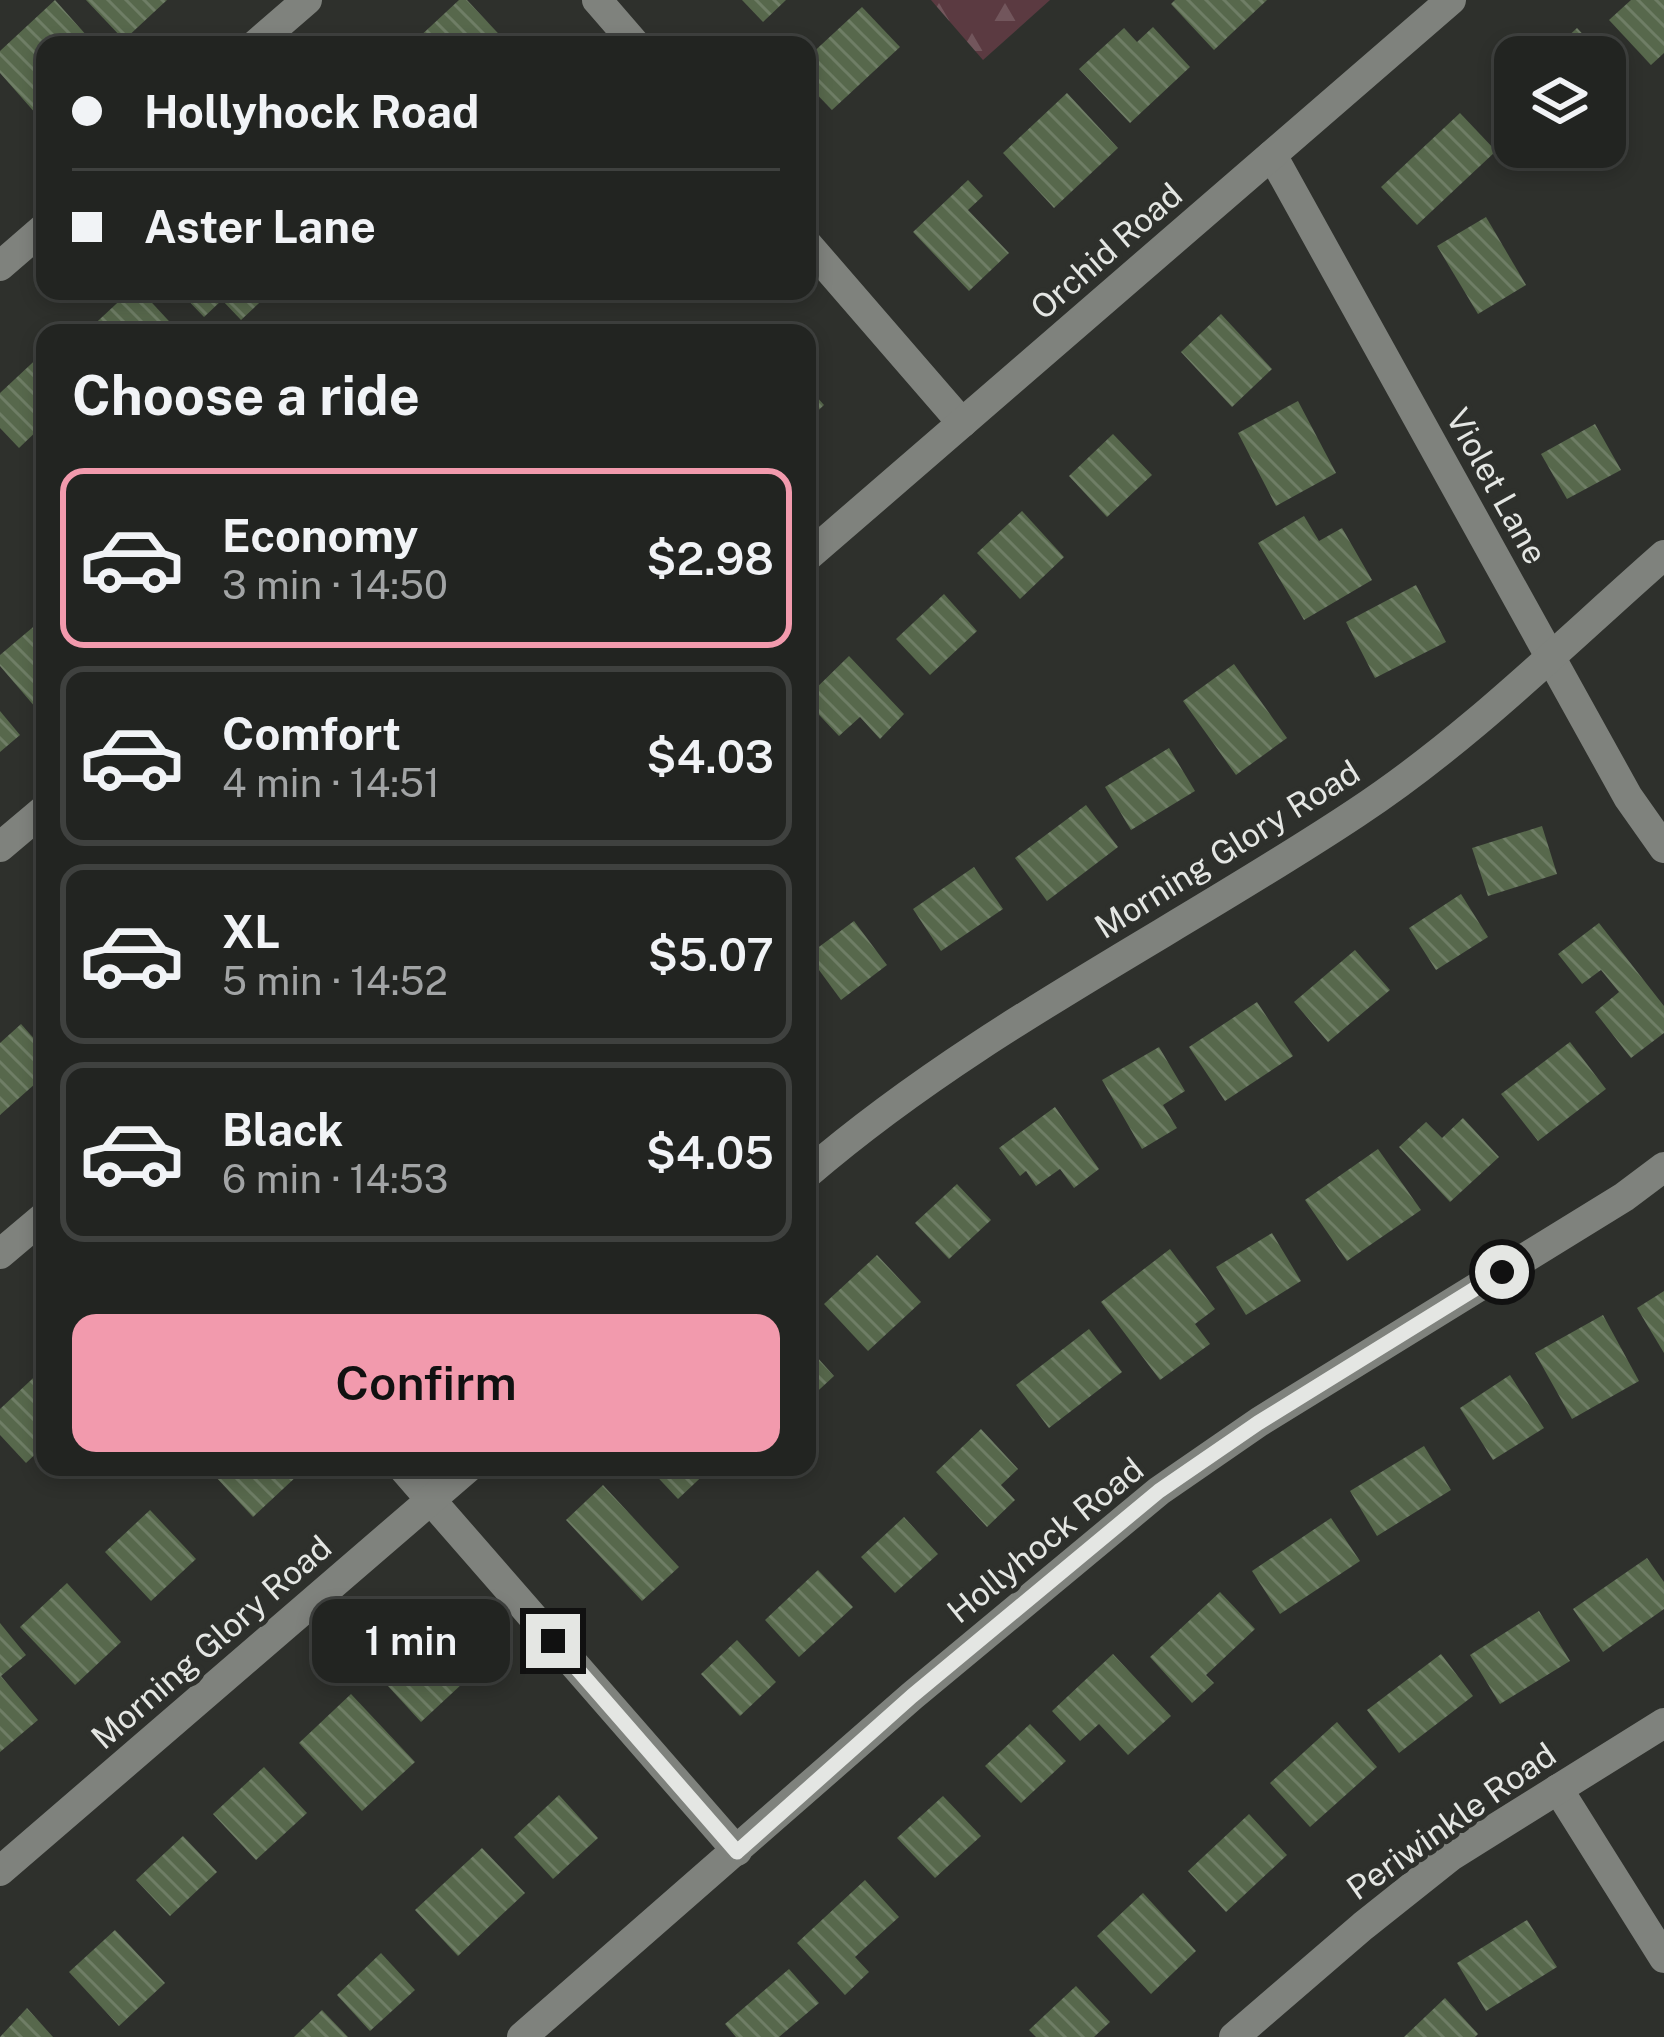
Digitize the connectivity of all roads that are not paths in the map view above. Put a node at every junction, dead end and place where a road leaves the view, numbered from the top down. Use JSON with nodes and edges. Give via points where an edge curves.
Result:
{"nodes":[{"id":1,"x":307,"y":0,"type":"edge"},
{"id":2,"x":597,"y":0,"type":"edge"},
{"id":3,"x":1451,"y":0,"type":"edge"},
{"id":4,"x":265,"y":36,"type":"edge"},
{"id":5,"x":628,"y":36,"type":"edge"},
{"id":6,"x":1272,"y":155,"type":"junction"},
{"id":7,"x":36,"y":235,"type":"edge"},
{"id":8,"x":816,"y":254,"type":"edge"},
{"id":9,"x":0,"y":266,"type":"edge"},
{"id":10,"x":962,"y":423,"type":"junction"},
{"id":11,"x":816,"y":549,"type":"edge"},
{"id":12,"x":1664,"y":555,"type":"edge"},
{"id":13,"x":1550,"y":655,"type":"junction"},
{"id":14,"x":36,"y":816,"type":"edge"},
{"id":15,"x":0,"y":848,"type":"edge"},
{"id":16,"x":1664,"y":848,"type":"edge"},
{"id":17,"x":816,"y":1166,"type":"edge"},
{"id":18,"x":1664,"y":1167,"type":"edge"},
{"id":19,"x":36,"y":1224,"type":"edge"},
{"id":20,"x":0,"y":1254,"type":"edge"},
{"id":21,"x":410,"y":1476,"type":"edge"},
{"id":22,"x":459,"y":1476,"type":"edge"},
{"id":23,"x":431,"y":1500,"type":"junction"},
{"id":24,"x":1664,"y":1723,"type":"edge"},
{"id":25,"x":1558,"y":1789,"type":"junction"},
{"id":26,"x":737,"y":1852,"type":"junction"},
{"id":27,"x":0,"y":1871,"type":"edge"},
{"id":28,"x":1664,"y":1958,"type":"edge"},
{"id":29,"x":522,"y":2037,"type":"edge"},
{"id":30,"x":1234,"y":2037,"type":"edge"}],
"edges":[{"from":1,"to":4,"type":"street"},
{"from":2,"to":5,"type":"street"},
{"from":3,"to":6,"type":"street","name":"Orchid Road"},
{"from":6,"to":10,"type":"street","name":"Orchid Road"},
{"from":6,"to":13,"type":"street","name":"Violet Lane"},
{"from":7,"to":9,"type":"street"},
{"from":8,"to":10,"type":"street"},
{"from":10,"to":11,"type":"street","name":"Orchid Road"},
{"from":12,"to":13,"type":"street","name":"Morning Glory Road"},
{"from":13,"to":16,"type":"street","name":"Violet Lane"},
{"from":13,"to":17,"type":"street","name":"Morning Glory Road","via":[[1360,812],[985,1043]]},
{"from":14,"to":15,"type":"street"},
{"from":18,"to":26,"type":"street","name":"Hollyhock Road","via":[[1159,1491]]},
{"from":19,"to":20,"type":"street"},
{"from":21,"to":23,"type":"street"},
{"from":22,"to":23,"type":"street","name":"Morning Glory Road"},
{"from":23,"to":26,"type":"street"},
{"from":23,"to":27,"type":"street","name":"Morning Glory Road"},
{"from":24,"to":25,"type":"street","name":"Periwinkle Road"},
{"from":25,"to":28,"type":"street"},
{"from":25,"to":30,"type":"street","name":"Periwinkle Road","via":[[1451,1856]]},
{"from":26,"to":29,"type":"street","name":"Hollyhock Road"}]}
